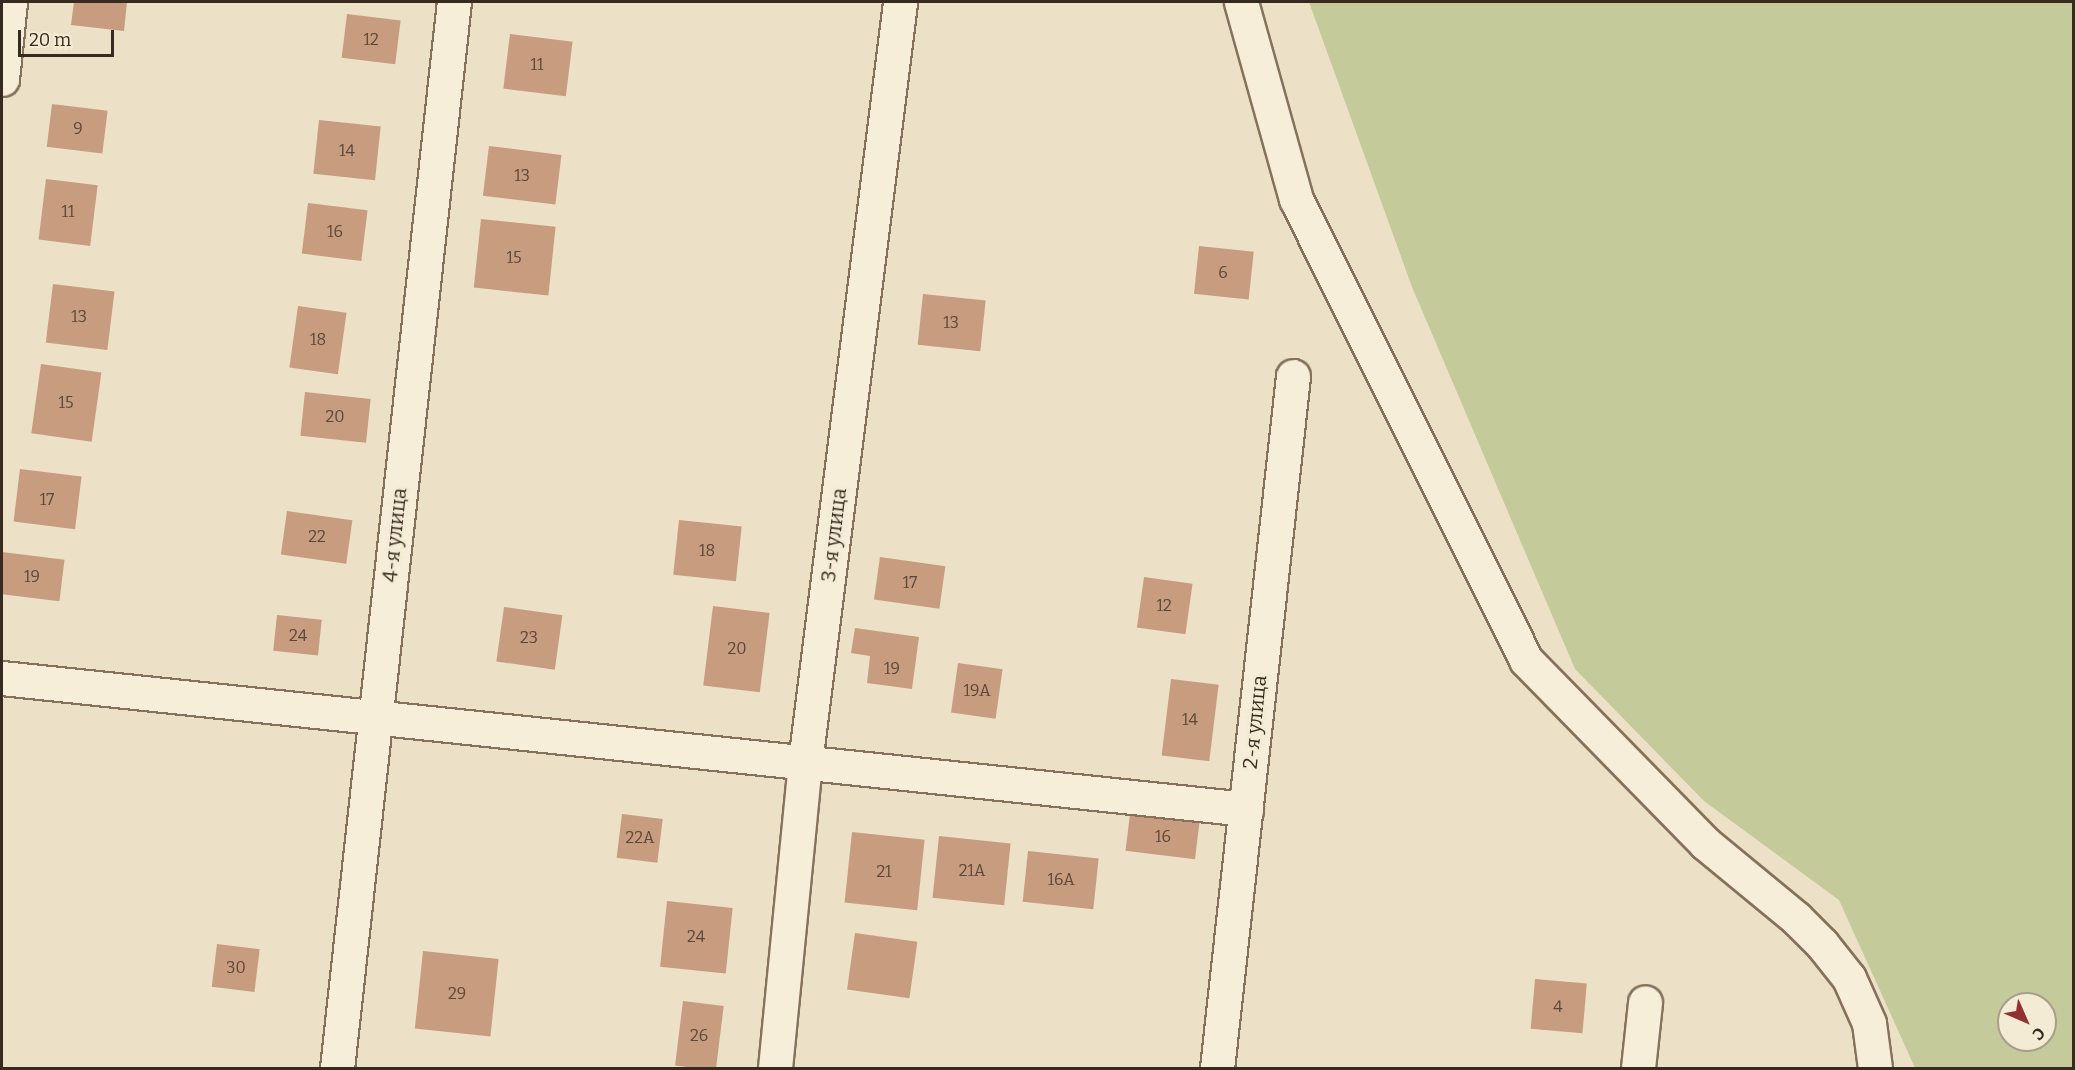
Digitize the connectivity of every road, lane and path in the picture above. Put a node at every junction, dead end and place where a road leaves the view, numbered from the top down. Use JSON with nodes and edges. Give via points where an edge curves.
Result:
{"nodes":[{"id":1,"x":10,"y":2,"type":"edge"},
{"id":2,"x":454,"y":2,"type":"edge"},
{"id":3,"x":900,"y":2,"type":"edge"},
{"id":4,"x":1241,"y":2,"type":"edge"},
{"id":5,"x":2,"y":79,"type":"edge"},
{"id":6,"x":1293,"y":376,"type":"dead end"},
{"id":7,"x":2,"y":678,"type":"edge"},
{"id":8,"x":375,"y":717,"type":"junction"},
{"id":9,"x":806,"y":763,"type":"junction"},
{"id":10,"x":1246,"y":809,"type":"junction"},
{"id":11,"x":1645,"y":1002,"type":"dead end"},
{"id":12,"x":337,"y":1068,"type":"edge"},
{"id":13,"x":775,"y":1068,"type":"edge"},
{"id":14,"x":1218,"y":1068,"type":"edge"},
{"id":15,"x":1638,"y":1068,"type":"edge"},
{"id":16,"x":1875,"y":1068,"type":"edge"}],
"edges":[{"from":1,"to":5,"type":"street"},
{"from":2,"to":8,"type":"street","name":"4-я улица"},
{"from":3,"to":9,"type":"street","name":"3-я улица"},
{"from":4,"to":16,"type":"street","via":[[1296,199],[1526,660],[1705,843],[1822,944],[1849,978],[1869,1023]]},
{"from":6,"to":10,"type":"street","name":"2-я улица"},
{"from":7,"to":8,"type":"street"},
{"from":8,"to":9,"type":"street"},
{"from":8,"to":12,"type":"street","name":"4-я улица"},
{"from":9,"to":10,"type":"street"},
{"from":9,"to":13,"type":"street","name":"3-я улица"},
{"from":10,"to":14,"type":"street","name":"2-я улица"},
{"from":11,"to":15,"type":"street"}]}
